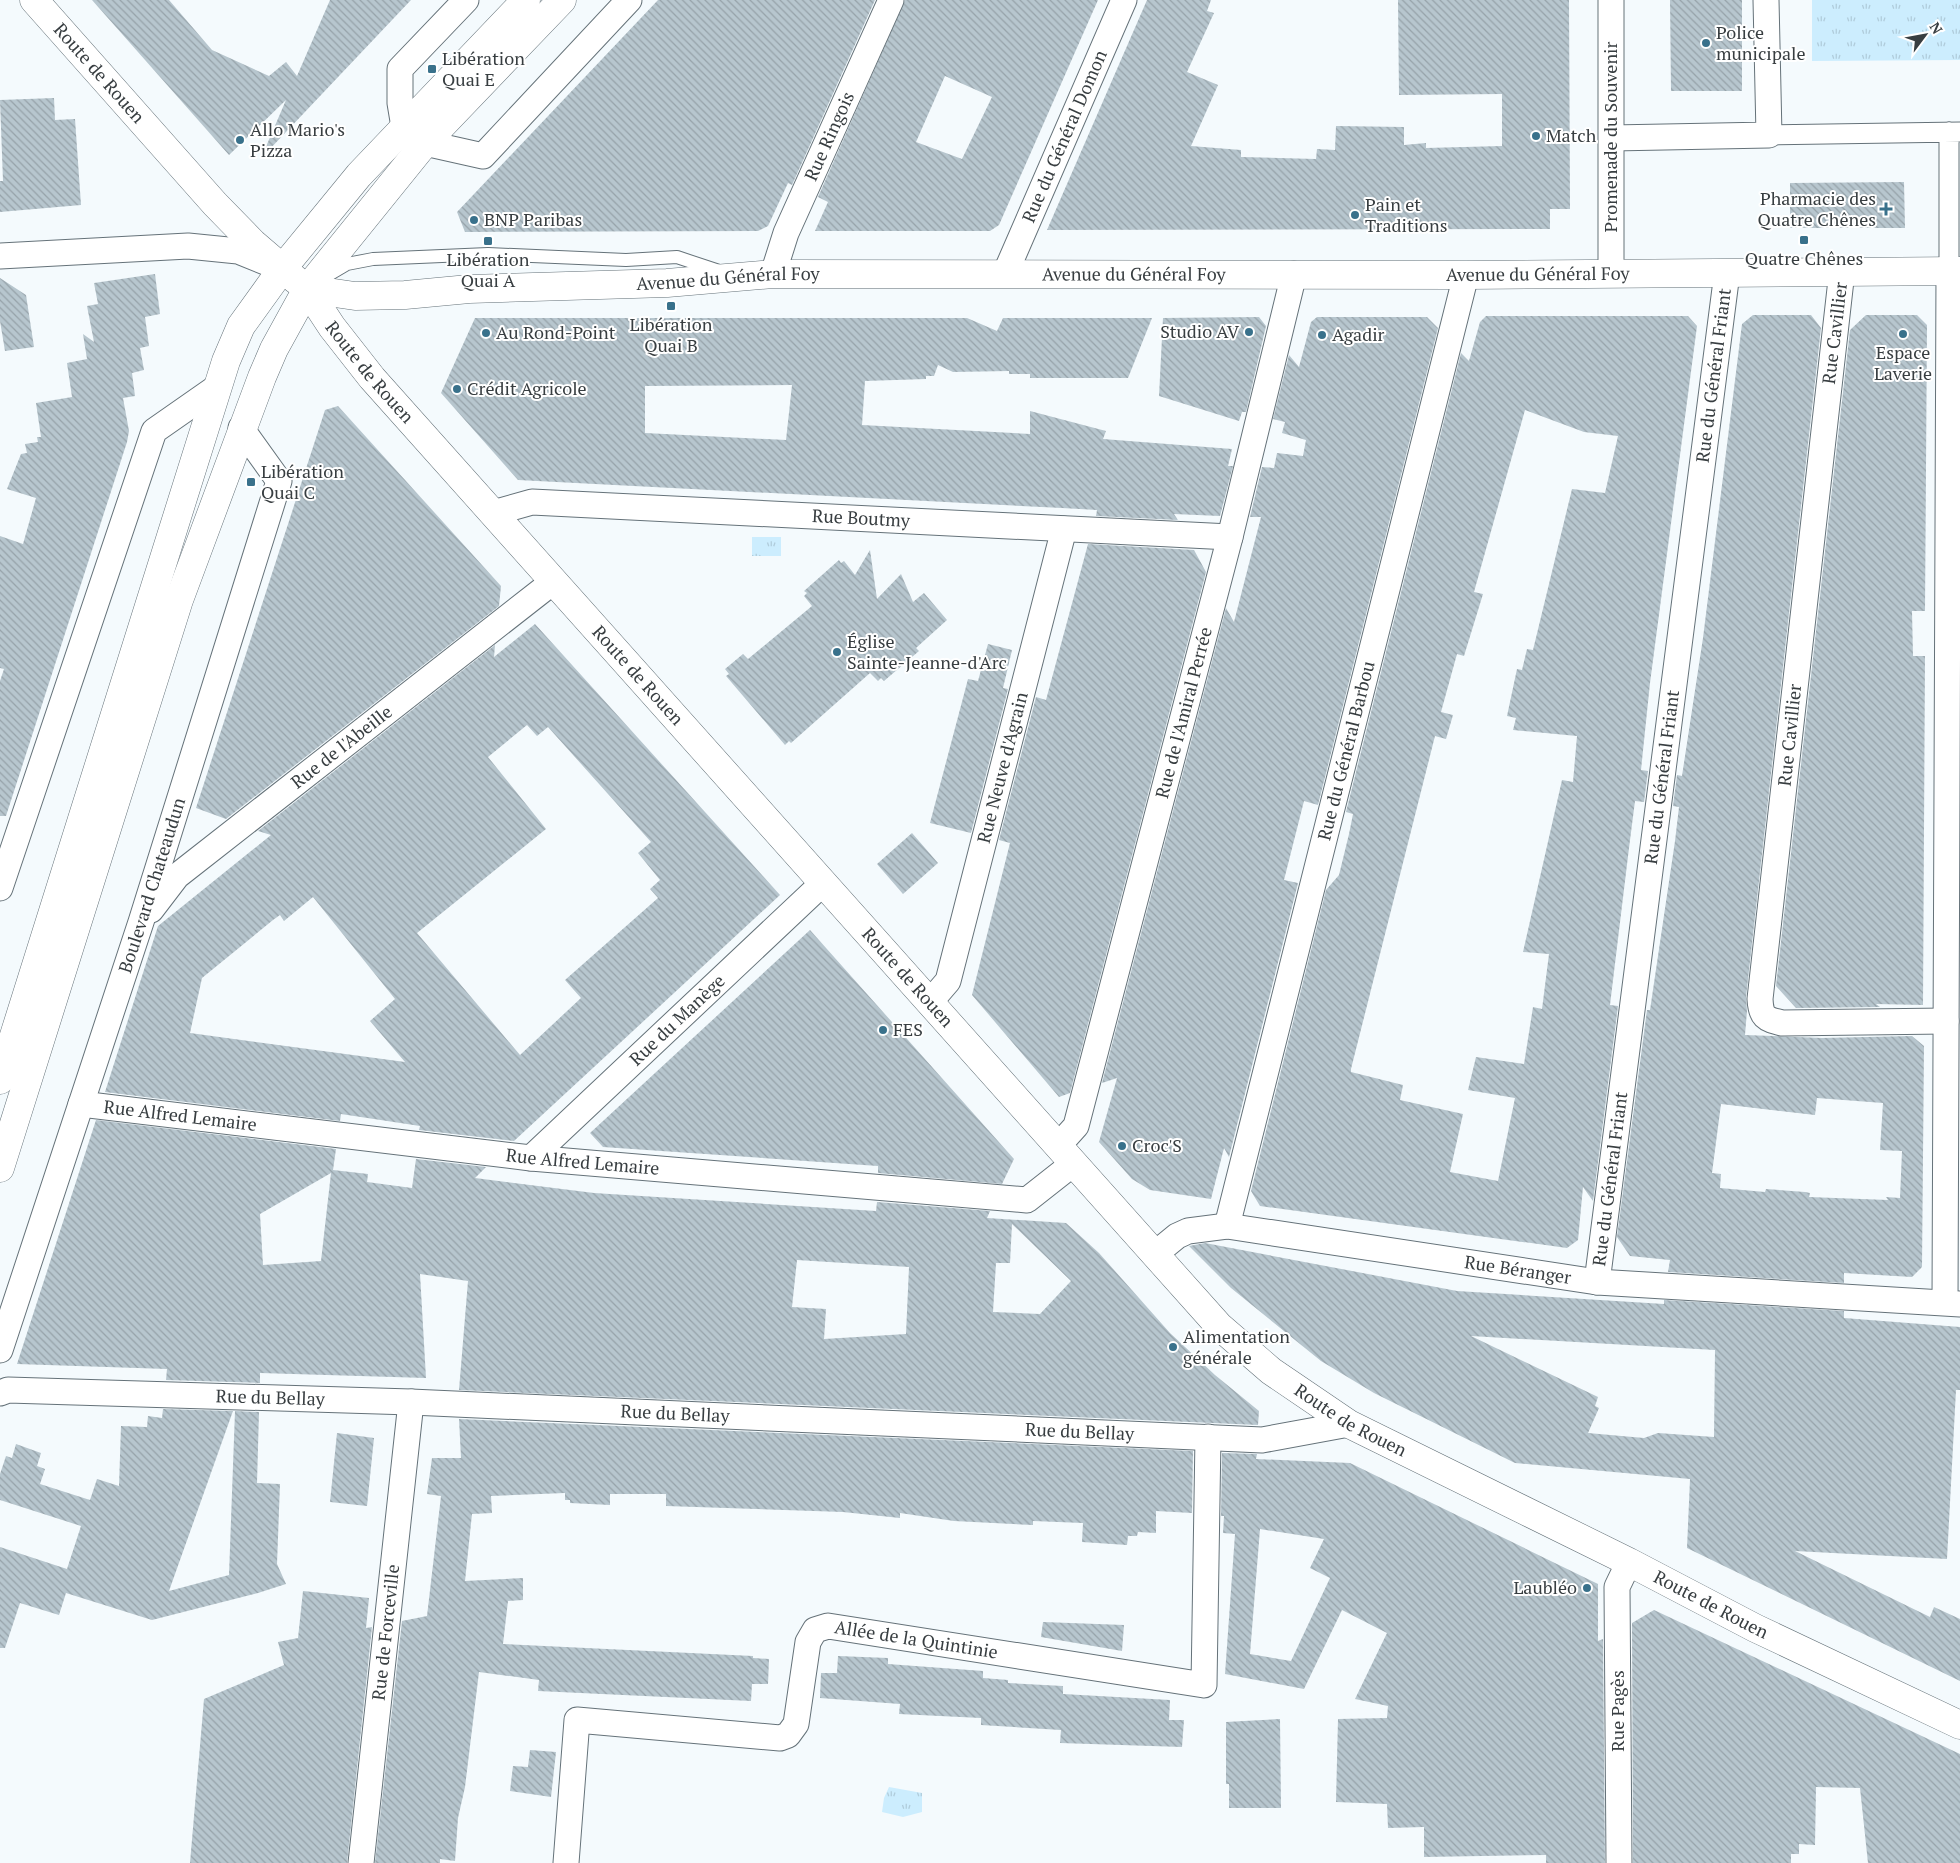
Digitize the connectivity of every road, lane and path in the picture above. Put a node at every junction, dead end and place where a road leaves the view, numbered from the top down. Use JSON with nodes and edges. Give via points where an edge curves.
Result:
{"nodes":[{"id":1,"x":34,"y":0,"type":"edge"},
{"id":2,"x":466,"y":0,"type":"edge"},
{"id":3,"x":526,"y":0,"type":"edge"},
{"id":4,"x":562,"y":0,"type":"edge"},
{"id":5,"x":629,"y":0,"type":"edge"},
{"id":6,"x":891,"y":0,"type":"edge"},
{"id":7,"x":1124,"y":0,"type":"edge"},
{"id":8,"x":1610,"y":0,"type":"edge"},
{"id":9,"x":1766,"y":0,"type":"edge"},
{"id":10,"x":404,"y":127,"type":"junction"},
{"id":11,"x":1955,"y":132,"type":"edge"},
{"id":12,"x":1768,"y":135,"type":"junction"},
{"id":13,"x":1612,"y":138,"type":"junction"},
{"id":14,"x":425,"y":143,"type":"junction"},
{"id":15,"x":0,"y":256,"type":"edge"},
{"id":16,"x":282,"y":269,"type":"junction"},
{"id":17,"x":1842,"y":271,"type":"junction"},
{"id":18,"x":1954,"y":271,"type":"edge"},
{"id":19,"x":1610,"y":273,"type":"junction"},
{"id":20,"x":1727,"y":273,"type":"junction"},
{"id":21,"x":773,"y":274,"type":"junction"},
{"id":22,"x":1005,"y":274,"type":"junction"},
{"id":23,"x":1294,"y":274,"type":"junction"},
{"id":24,"x":1466,"y":275,"type":"junction"},
{"id":25,"x":738,"y":277,"type":"junction"},
{"id":26,"x":307,"y":289,"type":"junction"},
{"id":27,"x":217,"y":387,"type":"junction"},
{"id":28,"x":241,"y":428,"type":"junction"},
{"id":29,"x":1954,"y":428,"type":"edge"},
{"id":30,"x":494,"y":513,"type":"junction"},
{"id":31,"x":1064,"y":529,"type":"junction"},
{"id":32,"x":1230,"y":537,"type":"junction"},
{"id":33,"x":554,"y":581,"type":"junction"},
{"id":34,"x":1954,"y":692,"type":"edge"},
{"id":35,"x":823,"y":883,"type":"junction"},
{"id":36,"x":0,"y":888,"type":"edge"},
{"id":37,"x":141,"y":922,"type":"junction"},
{"id":38,"x":930,"y":1002,"type":"junction"},
{"id":39,"x":1946,"y":1021,"type":"junction"},
{"id":40,"x":0,"y":1080,"type":"edge"},
{"id":41,"x":81,"y":1104,"type":"junction"},
{"id":42,"x":1066,"y":1155,"type":"junction"},
{"id":43,"x":532,"y":1158,"type":"junction"},
{"id":44,"x":0,"y":1168,"type":"edge"},
{"id":45,"x":1227,"y":1226,"type":"junction"},
{"id":46,"x":1154,"y":1254,"type":"junction"},
{"id":47,"x":1597,"y":1282,"type":"junction"},
{"id":48,"x":1953,"y":1303,"type":"edge"},
{"id":49,"x":0,"y":1350,"type":"edge"},
{"id":50,"x":0,"y":1393,"type":"edge"},
{"id":51,"x":411,"y":1402,"type":"junction"},
{"id":52,"x":1349,"y":1424,"type":"junction"},
{"id":53,"x":1208,"y":1437,"type":"junction"},
{"id":54,"x":1629,"y":1562,"type":"junction"},
{"id":55,"x":1960,"y":1725,"type":"edge"},
{"id":56,"x":361,"y":1863,"type":"edge"},
{"id":57,"x":566,"y":1863,"type":"edge"},
{"id":58,"x":1619,"y":1863,"type":"edge"}],
"edges":[{"from":1,"to":16,"type":"main road","name":"Route de Rouen","via":[[215,204]]},
{"from":2,"to":10,"type":"street","via":[[400,69]]},
{"from":3,"to":10,"type":"main road"},
{"from":4,"to":14,"type":"main road"},
{"from":5,"to":14,"type":"street","via":[[483,156]]},
{"from":6,"to":21,"type":"street","name":"Rue Ringois","via":[[786,233]]},
{"from":7,"to":22,"type":"street","name":"Rue du Général Domon"},
{"from":8,"to":13,"type":"street","name":"Promenade du Souvenir"},
{"from":9,"to":12,"type":"street"},
{"from":10,"to":16,"type":"main road","via":[[329,209]]},
{"from":11,"to":12,"type":"street"},
{"from":11,"to":18,"type":"street"},
{"from":12,"to":13,"type":"street"},
{"from":13,"to":19,"type":"street","name":"Promenade du Souvenir"},
{"from":14,"to":26,"type":"main road"},
{"from":15,"to":16,"type":"street","via":[[188,246],[238,251]]},
{"from":16,"to":26,"type":"main road","name":"Route de Rouen"},
{"from":16,"to":27,"type":"main road","via":[[241,326]]},
{"from":17,"to":18,"type":"main road","name":"Avenue du Général Foy"},
{"from":17,"to":20,"type":"main road","name":"Avenue du Général Foy"},
{"from":17,"to":39,"type":"street","name":"Rue Cavillier","via":[[1760,1012],[1768,1020],[1782,1023]]},
{"from":18,"to":29,"type":"street"},
{"from":19,"to":20,"type":"main road","name":"Avenue du Général Foy"},
{"from":19,"to":24,"type":"main road","name":"Avenue du Général Foy"},
{"from":20,"to":47,"type":"street","name":"Rue du Général Friant"},
{"from":21,"to":22,"type":"main road","name":"Avenue du Général Foy"},
{"from":21,"to":25,"type":"main road","name":"Avenue du Général Foy"},
{"from":22,"to":23,"type":"main road","name":"Avenue du Général Foy"},
{"from":23,"to":24,"type":"main road","name":"Avenue du Général Foy"},
{"from":23,"to":32,"type":"street","name":"Rue de l'Amiral Perrée"},
{"from":24,"to":45,"type":"street","name":"Rue du Général Barbou"},
{"from":25,"to":26,"type":"main road","name":"Avenue du Général Foy","via":[[667,283],[469,289],[405,295],[355,296]]},
{"from":25,"to":26,"type":"lane","via":[[677,257],[626,260],[488,254],[416,256],[347,264]]},
{"from":26,"to":28,"type":"main road","via":[[274,349]]},
{"from":26,"to":30,"type":"main road","name":"Route de Rouen","via":[[372,378]]},
{"from":27,"to":36,"type":"street","via":[[154,431]]},
{"from":27,"to":40,"type":"main road"},
{"from":28,"to":37,"type":"street","name":"Boulevard Chateaudun","via":[[279,481]]},
{"from":28,"to":44,"type":"main road","via":[[179,600]]},
{"from":29,"to":34,"type":"street"},
{"from":30,"to":31,"type":"street","name":"Rue Boutmy","via":[[532,502]]},
{"from":30,"to":33,"type":"main road","name":"Route de Rouen"},
{"from":31,"to":32,"type":"street","name":"Rue Boutmy"},
{"from":31,"to":38,"type":"street","name":"Rue Neuve d'Agrain","via":[[948,981]]},
{"from":32,"to":42,"type":"street","name":"Rue de l'Amiral Perrée"},
{"from":33,"to":35,"type":"main road","name":"Route de Rouen"},
{"from":33,"to":37,"type":"street","name":"Rue de l'Abeille","via":[[177,876]]},
{"from":34,"to":39,"type":"street"},
{"from":35,"to":38,"type":"main road","name":"Route de Rouen"},
{"from":35,"to":43,"type":"street","name":"Rue du Manège"},
{"from":37,"to":41,"type":"street","name":"Boulevard Chateaudun"},
{"from":38,"to":42,"type":"main road","name":"Route de Rouen"},
{"from":39,"to":48,"type":"street"},
{"from":41,"to":43,"type":"street","name":"Rue Alfred Lemaire"},
{"from":41,"to":49,"type":"street","name":"Boulevard Chateaudun"},
{"from":42,"to":43,"type":"street","name":"Rue Alfred Lemaire","via":[[1027,1200]]},
{"from":42,"to":46,"type":"main road","name":"Route de Rouen"},
{"from":45,"to":46,"type":"street","name":"Rue Béranger","via":[[1177,1236]]},
{"from":45,"to":47,"type":"street","name":"Rue Béranger"},
{"from":46,"to":52,"type":"main road","name":"Route de Rouen","via":[[1219,1326],[1271,1371]]},
{"from":47,"to":48,"type":"street","name":"Rue Béranger"},
{"from":50,"to":51,"type":"street","name":"Rue du Bellay","via":[[8,1390]]},
{"from":51,"to":53,"type":"street","name":"Rue du Bellay"},
{"from":51,"to":56,"type":"street","name":"Rue de Forceville"},
{"from":52,"to":53,"type":"street","name":"Rue du Bellay","via":[[1262,1440]]},
{"from":52,"to":54,"type":"main road","name":"Route de Rouen"},
{"from":53,"to":57,"type":"street","name":"Allée de la Quintinie","via":[[1204,1685],[828,1626],[815,1630],[808,1642],[796,1724],[788,1735],[780,1738],[577,1720]]},
{"from":54,"to":55,"type":"main road","name":"Route de Rouen","via":[[1754,1628]]},
{"from":54,"to":58,"type":"street","name":"Rue Pagès","via":[[1617,1587]]}]}
